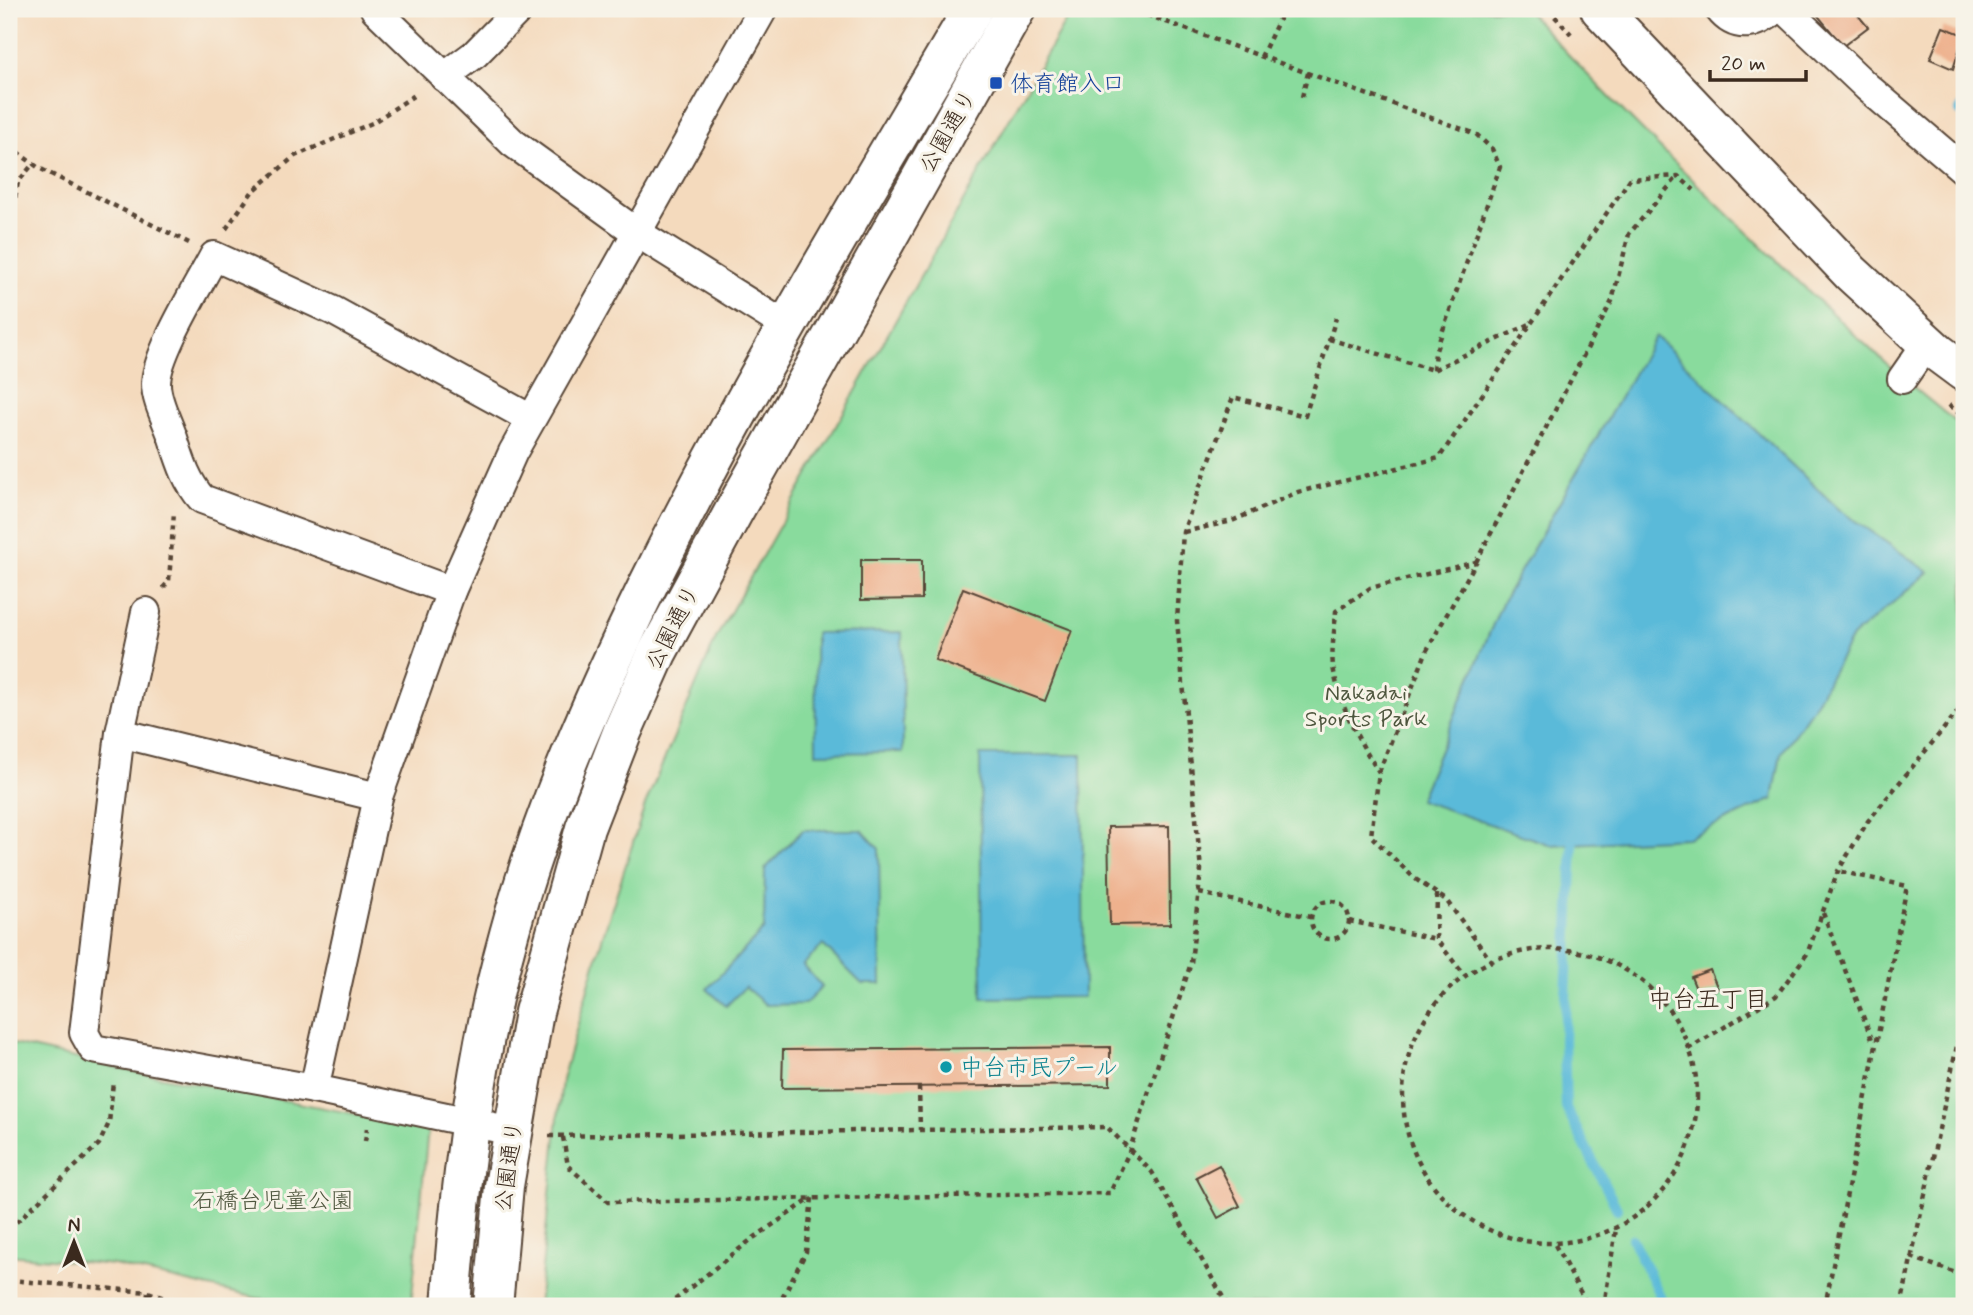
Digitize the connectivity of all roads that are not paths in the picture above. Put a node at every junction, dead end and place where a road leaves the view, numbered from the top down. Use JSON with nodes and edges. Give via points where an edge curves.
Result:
{"nodes":[{"id":1,"x":375,"y":9,"type":"edge"},
{"id":2,"x":519,"y":9,"type":"edge"},
{"id":3,"x":763,"y":9,"type":"edge"},
{"id":4,"x":972,"y":9,"type":"edge"},
{"id":5,"x":1016,"y":9,"type":"edge"},
{"id":6,"x":1601,"y":9,"type":"edge"},
{"id":7,"x":1719,"y":9,"type":"edge"},
{"id":8,"x":1776,"y":9,"type":"edge"},
{"id":9,"x":1786,"y":9,"type":"edge"},
{"id":10,"x":444,"y":77,"type":"junction"},
{"id":11,"x":1964,"y":170,"type":"edge"},
{"id":12,"x":636,"y":232,"type":"junction"},
{"id":13,"x":786,"y":326,"type":"junction"},
{"id":14,"x":1927,"y":343,"type":"junction"},
{"id":15,"x":1964,"y":372,"type":"edge"},
{"id":16,"x":1902,"y":379,"type":"dead end"},
{"id":17,"x":531,"y":419,"type":"junction"},
{"id":18,"x":451,"y":591,"type":"junction"},
{"id":19,"x":146,"y":612,"type":"road end"},
{"id":20,"x":120,"y":733,"type":"junction"},
{"id":21,"x":378,"y":797,"type":"junction"},
{"id":22,"x":314,"y":1088,"type":"junction"},
{"id":23,"x":471,"y":1125,"type":"junction"},
{"id":24,"x":512,"y":1131,"type":"junction"},
{"id":25,"x":451,"y":1306,"type":"edge"},
{"id":26,"x":493,"y":1306,"type":"edge"}],
"edges":[{"from":1,"to":10,"type":"street"},
{"from":2,"to":10,"type":"street","via":[[475,54]]},
{"from":3,"to":12,"type":"street"},
{"from":4,"to":13,"type":"street","name":"公園通り"},
{"from":5,"to":24,"type":"street","name":"公園通り","via":[[657,653],[585,828],[534,1012]]},
{"from":6,"to":14,"type":"street","via":[[1851,273]]},
{"from":7,"to":8,"type":"street","via":[[1742,24],[1760,22]]},
{"from":9,"to":11,"type":"street","via":[[1867,87]]},
{"from":10,"to":12,"type":"street","via":[[513,143]]},
{"from":12,"to":13,"type":"street"},
{"from":12,"to":17,"type":"street"},
{"from":13,"to":23,"type":"street","name":"公園通り","via":[[686,509],[576,737],[508,936]]},
{"from":14,"to":15,"type":"street"},
{"from":14,"to":16,"type":"street"},
{"from":17,"to":18,"type":"street"},
{"from":17,"to":18,"type":"street","via":[[334,311],[214,256],[169,344],[156,386],[187,477],[202,499]]},
{"from":18,"to":21,"type":"street"},
{"from":19,"to":20,"type":"street"},
{"from":20,"to":21,"type":"street"},
{"from":20,"to":22,"type":"street","via":[[84,1033],[93,1049]]},
{"from":21,"to":22,"type":"street"},
{"from":22,"to":23,"type":"street"},
{"from":23,"to":24,"type":"street"},
{"from":23,"to":25,"type":"street","name":"公園通り","via":[[458,1205]]},
{"from":24,"to":26,"type":"street","name":"公園通り"}]}
